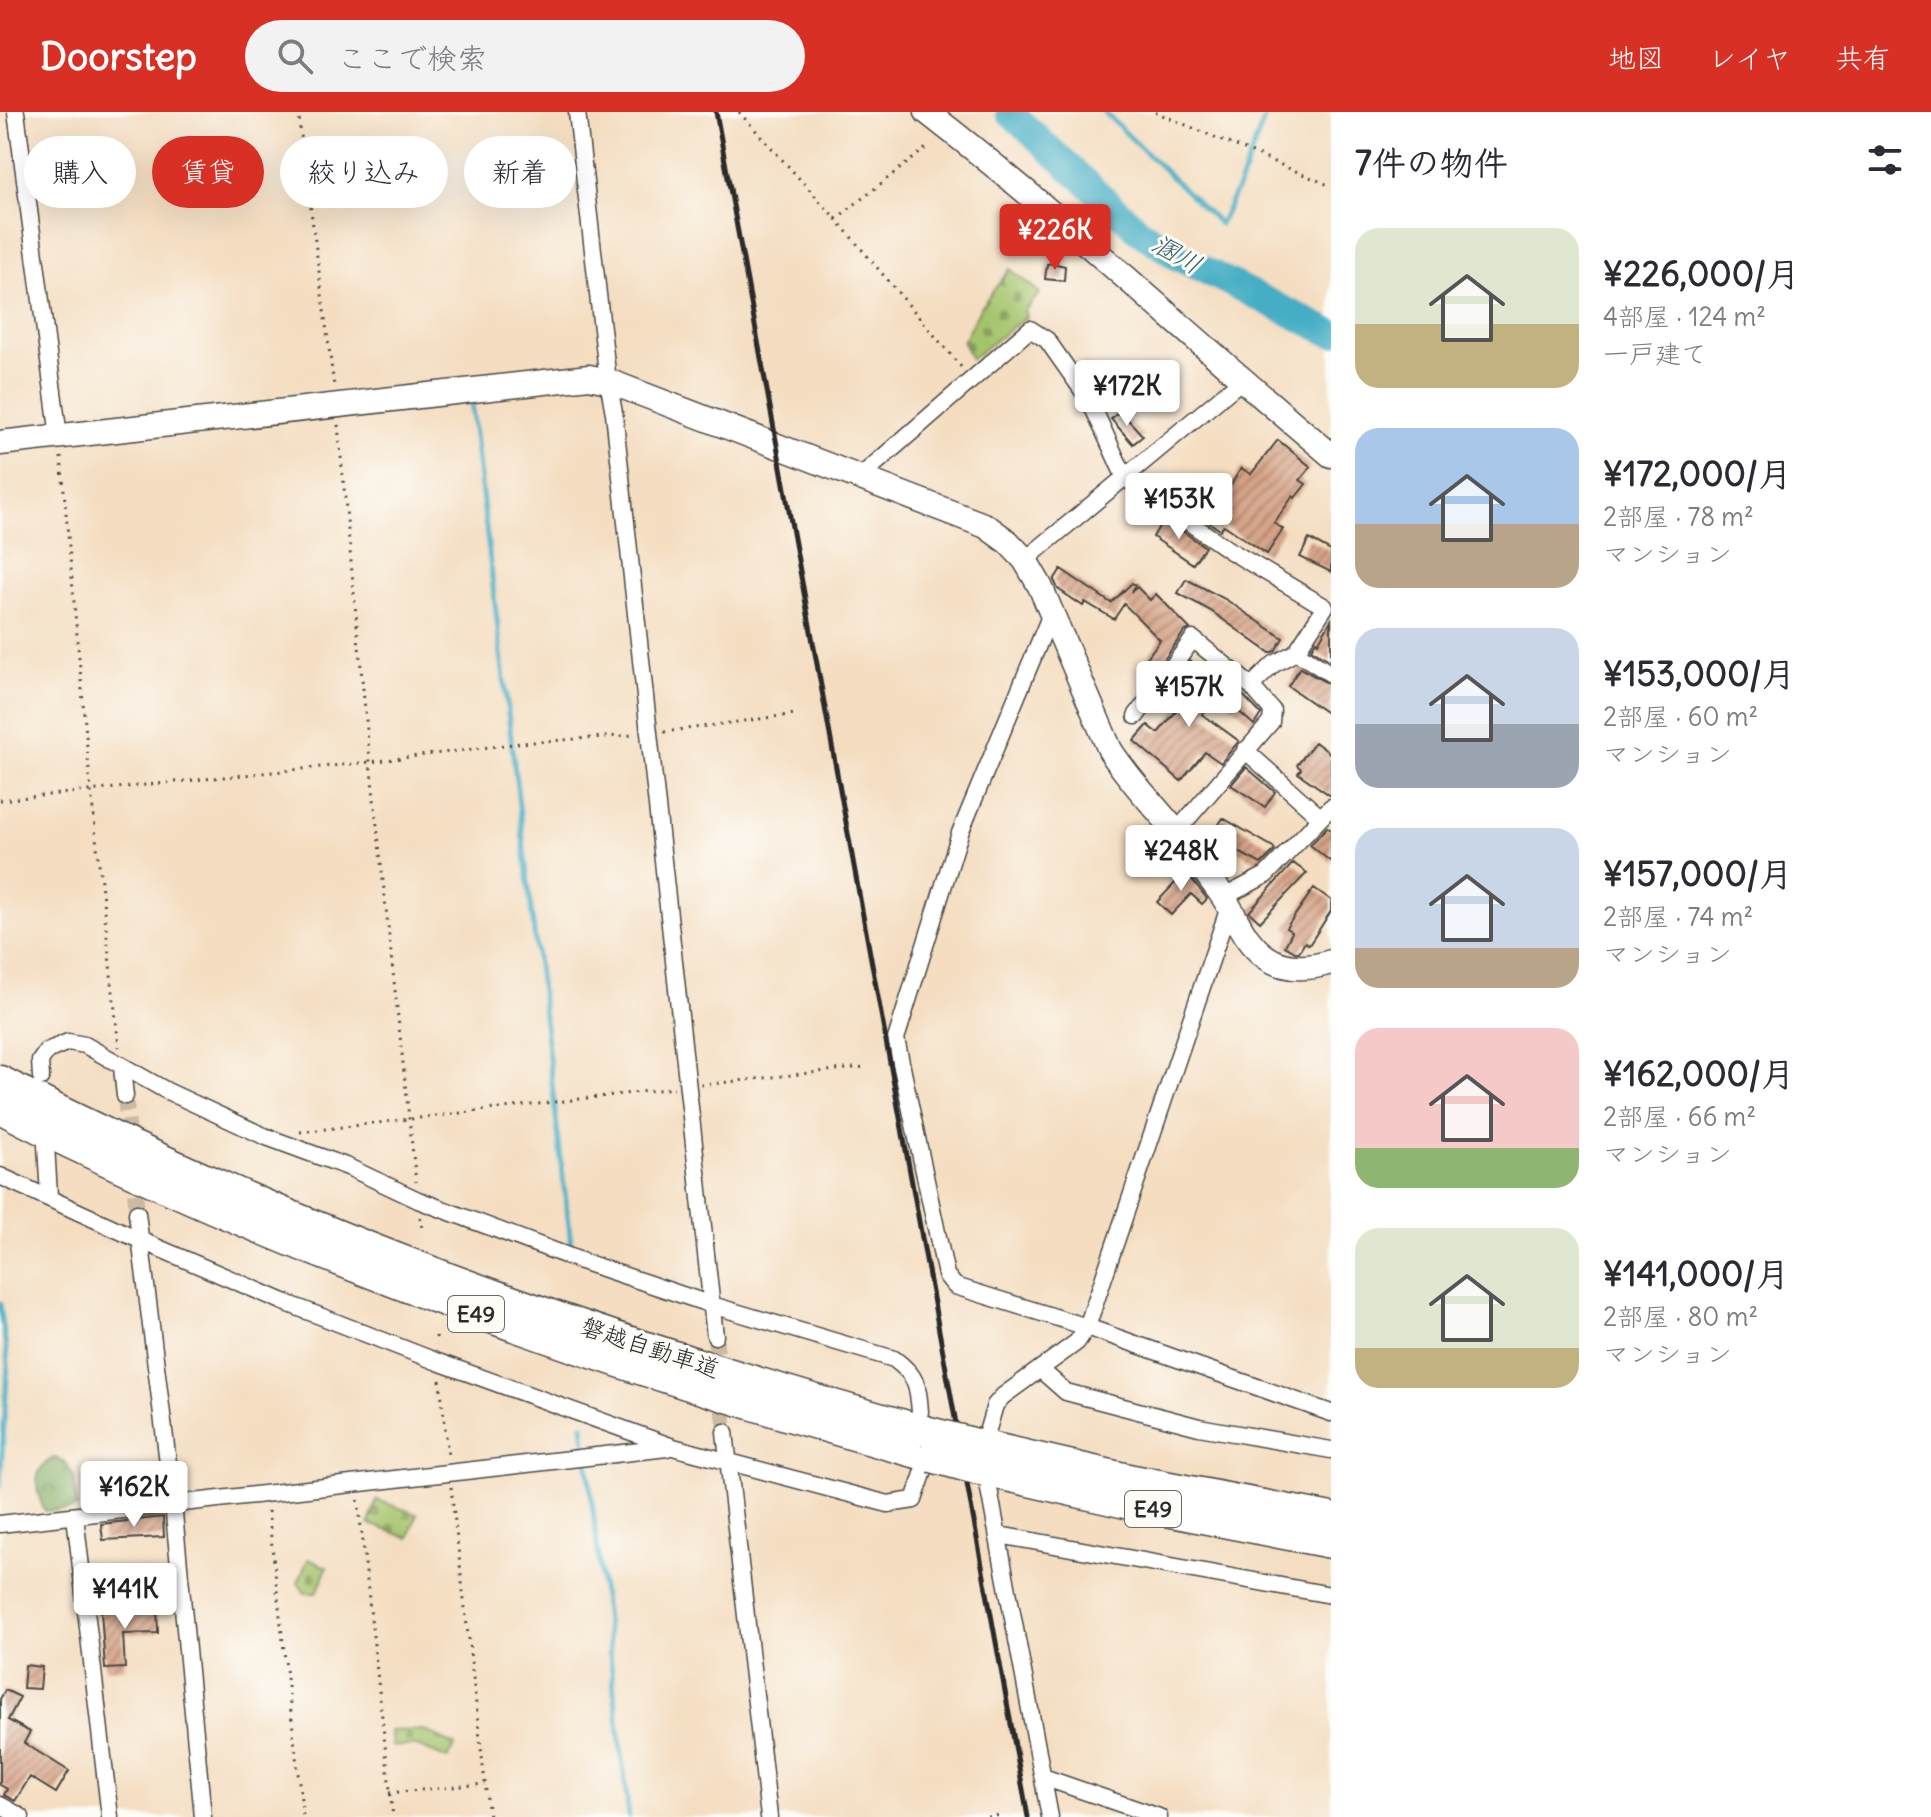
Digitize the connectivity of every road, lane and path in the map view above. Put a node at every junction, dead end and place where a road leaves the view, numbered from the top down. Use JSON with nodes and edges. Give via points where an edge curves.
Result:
{"nodes":[{"id":1,"x":16,"y":112,"type":"edge"},
{"id":2,"x":298,"y":112,"type":"edge"},
{"id":3,"x":577,"y":112,"type":"edge"},
{"id":4,"x":739,"y":112,"type":"edge"},
{"id":5,"x":927,"y":112,"type":"edge"},
{"id":6,"x":1155,"y":112,"type":"edge"},
{"id":7,"x":930,"y":145,"type":"dead end"},
{"id":8,"x":1331,"y":186,"type":"edge"},
{"id":9,"x":836,"y":219,"type":"junction"},
{"id":10,"x":972,"y":380,"type":"junction"},
{"id":11,"x":1242,"y":380,"type":"junction"},
{"id":12,"x":608,"y":381,"type":"junction"},
{"id":13,"x":337,"y":416,"type":"junction"},
{"id":14,"x":0,"y":443,"type":"edge"},
{"id":15,"x":60,"y":448,"type":"junction"},
{"id":16,"x":1331,"y":455,"type":"edge"},
{"id":17,"x":860,"y":477,"type":"junction"},
{"id":18,"x":1125,"y":478,"type":"junction"},
{"id":19,"x":1025,"y":560,"type":"junction"},
{"id":20,"x":1051,"y":614,"type":"junction"},
{"id":21,"x":1296,"y":652,"type":"junction"},
{"id":22,"x":1331,"y":674,"type":"edge"},
{"id":23,"x":1251,"y":686,"type":"junction"},
{"id":24,"x":1136,"y":716,"type":"dead end"},
{"id":25,"x":520,"y":743,"type":"dead end"},
{"id":26,"x":1245,"y":750,"type":"junction"},
{"id":27,"x":370,"y":762,"type":"junction"},
{"id":28,"x":91,"y":791,"type":"junction"},
{"id":29,"x":0,"y":800,"type":"edge"},
{"id":30,"x":1326,"y":812,"type":"edge"},
{"id":31,"x":1176,"y":832,"type":"junction"},
{"id":32,"x":1226,"y":904,"type":"junction"},
{"id":33,"x":1331,"y":962,"type":"edge"},
{"id":34,"x":122,"y":1067,"type":"junction"},
{"id":35,"x":864,"y":1067,"type":"dead end"},
{"id":36,"x":0,"y":1079,"type":"edge"},
{"id":37,"x":689,"y":1087,"type":"junction"},
{"id":38,"x":125,"y":1096,"type":"tunnel mouth"},
{"id":39,"x":0,"y":1108,"type":"edge"},
{"id":40,"x":39,"y":1112,"type":"junction"},
{"id":41,"x":407,"y":1118,"type":"junction"},
{"id":42,"x":264,"y":1136,"type":"junction"},
{"id":43,"x":0,"y":1176,"type":"edge"},
{"id":44,"x":49,"y":1196,"type":"junction"},
{"id":45,"x":418,"y":1200,"type":"junction"},
{"id":46,"x":137,"y":1213,"type":"tunnel mouth"},
{"id":47,"x":140,"y":1240,"type":"junction"},
{"id":48,"x":712,"y":1305,"type":"junction"},
{"id":49,"x":1087,"y":1327,"type":"junction"},
{"id":50,"x":436,"y":1336,"type":"dead end"},
{"id":51,"x":715,"y":1336,"type":"tunnel mouth"},
{"id":52,"x":438,"y":1362,"type":"junction"},
{"id":53,"x":1041,"y":1370,"type":"junction"},
{"id":54,"x":1331,"y":1413,"type":"edge"},
{"id":55,"x":725,"y":1432,"type":"tunnel mouth"},
{"id":56,"x":925,"y":1443,"type":"junction"},
{"id":57,"x":673,"y":1447,"type":"junction"},
{"id":58,"x":1331,"y":1450,"type":"edge"},
{"id":59,"x":982,"y":1458,"type":"junction"},
{"id":60,"x":728,"y":1460,"type":"junction"},
{"id":61,"x":450,"y":1473,"type":"junction"},
{"id":62,"x":357,"y":1484,"type":"junction"},
{"id":63,"x":266,"y":1494,"type":"junction"},
{"id":64,"x":173,"y":1503,"type":"junction"},
{"id":65,"x":75,"y":1516,"type":"junction"},
{"id":66,"x":1331,"y":1518,"type":"edge"},
{"id":67,"x":0,"y":1524,"type":"edge"},
{"id":68,"x":999,"y":1535,"type":"junction"},
{"id":69,"x":1331,"y":1543,"type":"edge"},
{"id":70,"x":1331,"y":1595,"type":"edge"},
{"id":71,"x":1043,"y":1777,"type":"junction"},
{"id":72,"x":485,"y":1784,"type":"junction"},
{"id":73,"x":389,"y":1793,"type":"junction"},
{"id":74,"x":0,"y":1805,"type":"edge"},
{"id":75,"x":1001,"y":1815,"type":"edge"},
{"id":76,"x":21,"y":1817,"type":"edge"},
{"id":77,"x":110,"y":1817,"type":"edge"},
{"id":78,"x":203,"y":1817,"type":"edge"},
{"id":79,"x":303,"y":1817,"type":"edge"},
{"id":80,"x":393,"y":1817,"type":"edge"},
{"id":81,"x":489,"y":1817,"type":"edge"},
{"id":82,"x":769,"y":1817,"type":"edge"},
{"id":83,"x":988,"y":1817,"type":"edge"},
{"id":84,"x":1050,"y":1817,"type":"edge"},
{"id":85,"x":1159,"y":1817,"type":"edge"}],
"edges":[{"from":1,"to":15,"type":"street"},
{"from":2,"to":13,"type":"path"},
{"from":3,"to":12,"type":"street"},
{"from":4,"to":9,"type":"path"},
{"from":5,"to":11,"type":"street","via":[[1045,207]]},
{"from":6,"to":8,"type":"path"},
{"from":7,"to":9,"type":"path"},
{"from":9,"to":10,"type":"path"},
{"from":10,"to":17,"type":"street"},
{"from":10,"to":18,"type":"street","via":[[1030,329],[1047,340],[1090,401]]},
{"from":11,"to":16,"type":"street"},
{"from":11,"to":18,"type":"street"},
{"from":12,"to":13,"type":"street","via":[[565,378]]},
{"from":12,"to":17,"type":"street"},
{"from":12,"to":37,"type":"street"},
{"from":13,"to":15,"type":"street"},
{"from":13,"to":27,"type":"path"},
{"from":14,"to":15,"type":"street"},
{"from":15,"to":28,"type":"path"},
{"from":17,"to":19,"type":"street","via":[[986,526]]},
{"from":18,"to":19,"type":"street"},
{"from":18,"to":21,"type":"street","via":[[1229,550],[1325,607]]},
{"from":19,"to":20,"type":"street"},
{"from":20,"to":31,"type":"street","via":[[1110,750]]},
{"from":20,"to":49,"type":"street","via":[[960,833],[896,1039],[946,1275],[955,1286]]},
{"from":21,"to":22,"type":"street"},
{"from":21,"to":23,"type":"street"},
{"from":23,"to":24,"type":"street","via":[[1193,639]]},
{"from":23,"to":26,"type":"street","via":[[1272,710],[1271,722]]},
{"from":25,"to":27,"type":"path"},
{"from":26,"to":30,"type":"street"},
{"from":26,"to":31,"type":"street"},
{"from":27,"to":28,"type":"path"},
{"from":27,"to":41,"type":"path"},
{"from":28,"to":29,"type":"path"},
{"from":28,"to":34,"type":"path"},
{"from":30,"to":32,"type":"street","via":[[1266,875]]},
{"from":31,"to":32,"type":"street"},
{"from":32,"to":33,"type":"street","via":[[1265,957],[1304,968]]},
{"from":32,"to":49,"type":"street"},
{"from":34,"to":38,"type":"street"},
{"from":34,"to":40,"type":"street","via":[[85,1045],[68,1042],[47,1051],[40,1061]]},
{"from":34,"to":42,"type":"street"},
{"from":35,"to":37,"type":"path"},
{"from":36,"to":40,"type":"highway","name":"磐越自動車道","number":"E49"},
{"from":37,"to":41,"type":"path"},
{"from":37,"to":48,"type":"street"},
{"from":39,"to":40,"type":"highway","name":"磐越自動車道","number":"E49"},
{"from":40,"to":44,"type":"street"},
{"from":40,"to":56,"type":"highway","name":"磐越自動車道","number":"E49","via":[[490,1294]]},
{"from":41,"to":42,"type":"path"},
{"from":41,"to":45,"type":"path"},
{"from":42,"to":45,"type":"street"},
{"from":43,"to":44,"type":"street"},
{"from":44,"to":47,"type":"street"},
{"from":45,"to":48,"type":"street"},
{"from":46,"to":47,"type":"street"},
{"from":47,"to":52,"type":"street"},
{"from":47,"to":64,"type":"street"},
{"from":48,"to":51,"type":"street"},
{"from":48,"to":56,"type":"street","via":[[894,1359],[918,1385]]},
{"from":49,"to":53,"type":"street","via":[[1077,1342]]},
{"from":49,"to":54,"type":"street"},
{"from":50,"to":52,"type":"path"},
{"from":52,"to":57,"type":"street"},
{"from":52,"to":61,"type":"path"},
{"from":53,"to":58,"type":"street","via":[[1066,1392],[1199,1427]]},
{"from":53,"to":59,"type":"street","via":[[995,1405]]},
{"from":55,"to":60,"type":"street"},
{"from":56,"to":59,"type":"highway","name":"磐越自動車道","number":"E49","bridge":true},
{"from":56,"to":60,"type":"street","via":[[914,1500],[888,1504]]},
{"from":57,"to":60,"type":"street"},
{"from":57,"to":61,"type":"street"},
{"from":59,"to":66,"type":"highway","name":"磐越自動車道","number":"E49"},
{"from":59,"to":68,"type":"street"},
{"from":59,"to":69,"type":"highway","name":"磐越自動車道","number":"E49","via":[[1130,1504]]},
{"from":60,"to":82,"type":"street"},
{"from":61,"to":62,"type":"street"},
{"from":61,"to":72,"type":"path"},
{"from":62,"to":63,"type":"street"},
{"from":62,"to":73,"type":"path"},
{"from":63,"to":64,"type":"street"},
{"from":63,"to":79,"type":"path"},
{"from":64,"to":65,"type":"street"},
{"from":64,"to":78,"type":"street"},
{"from":65,"to":67,"type":"street"},
{"from":65,"to":77,"type":"street"},
{"from":68,"to":70,"type":"street"},
{"from":68,"to":71,"type":"street"},
{"from":71,"to":84,"type":"street"},
{"from":71,"to":85,"type":"street"},
{"from":72,"to":73,"type":"path"},
{"from":72,"to":81,"type":"path"},
{"from":73,"to":80,"type":"path"},
{"from":74,"to":76,"type":"street"},
{"from":75,"to":83,"type":"path"}]}
